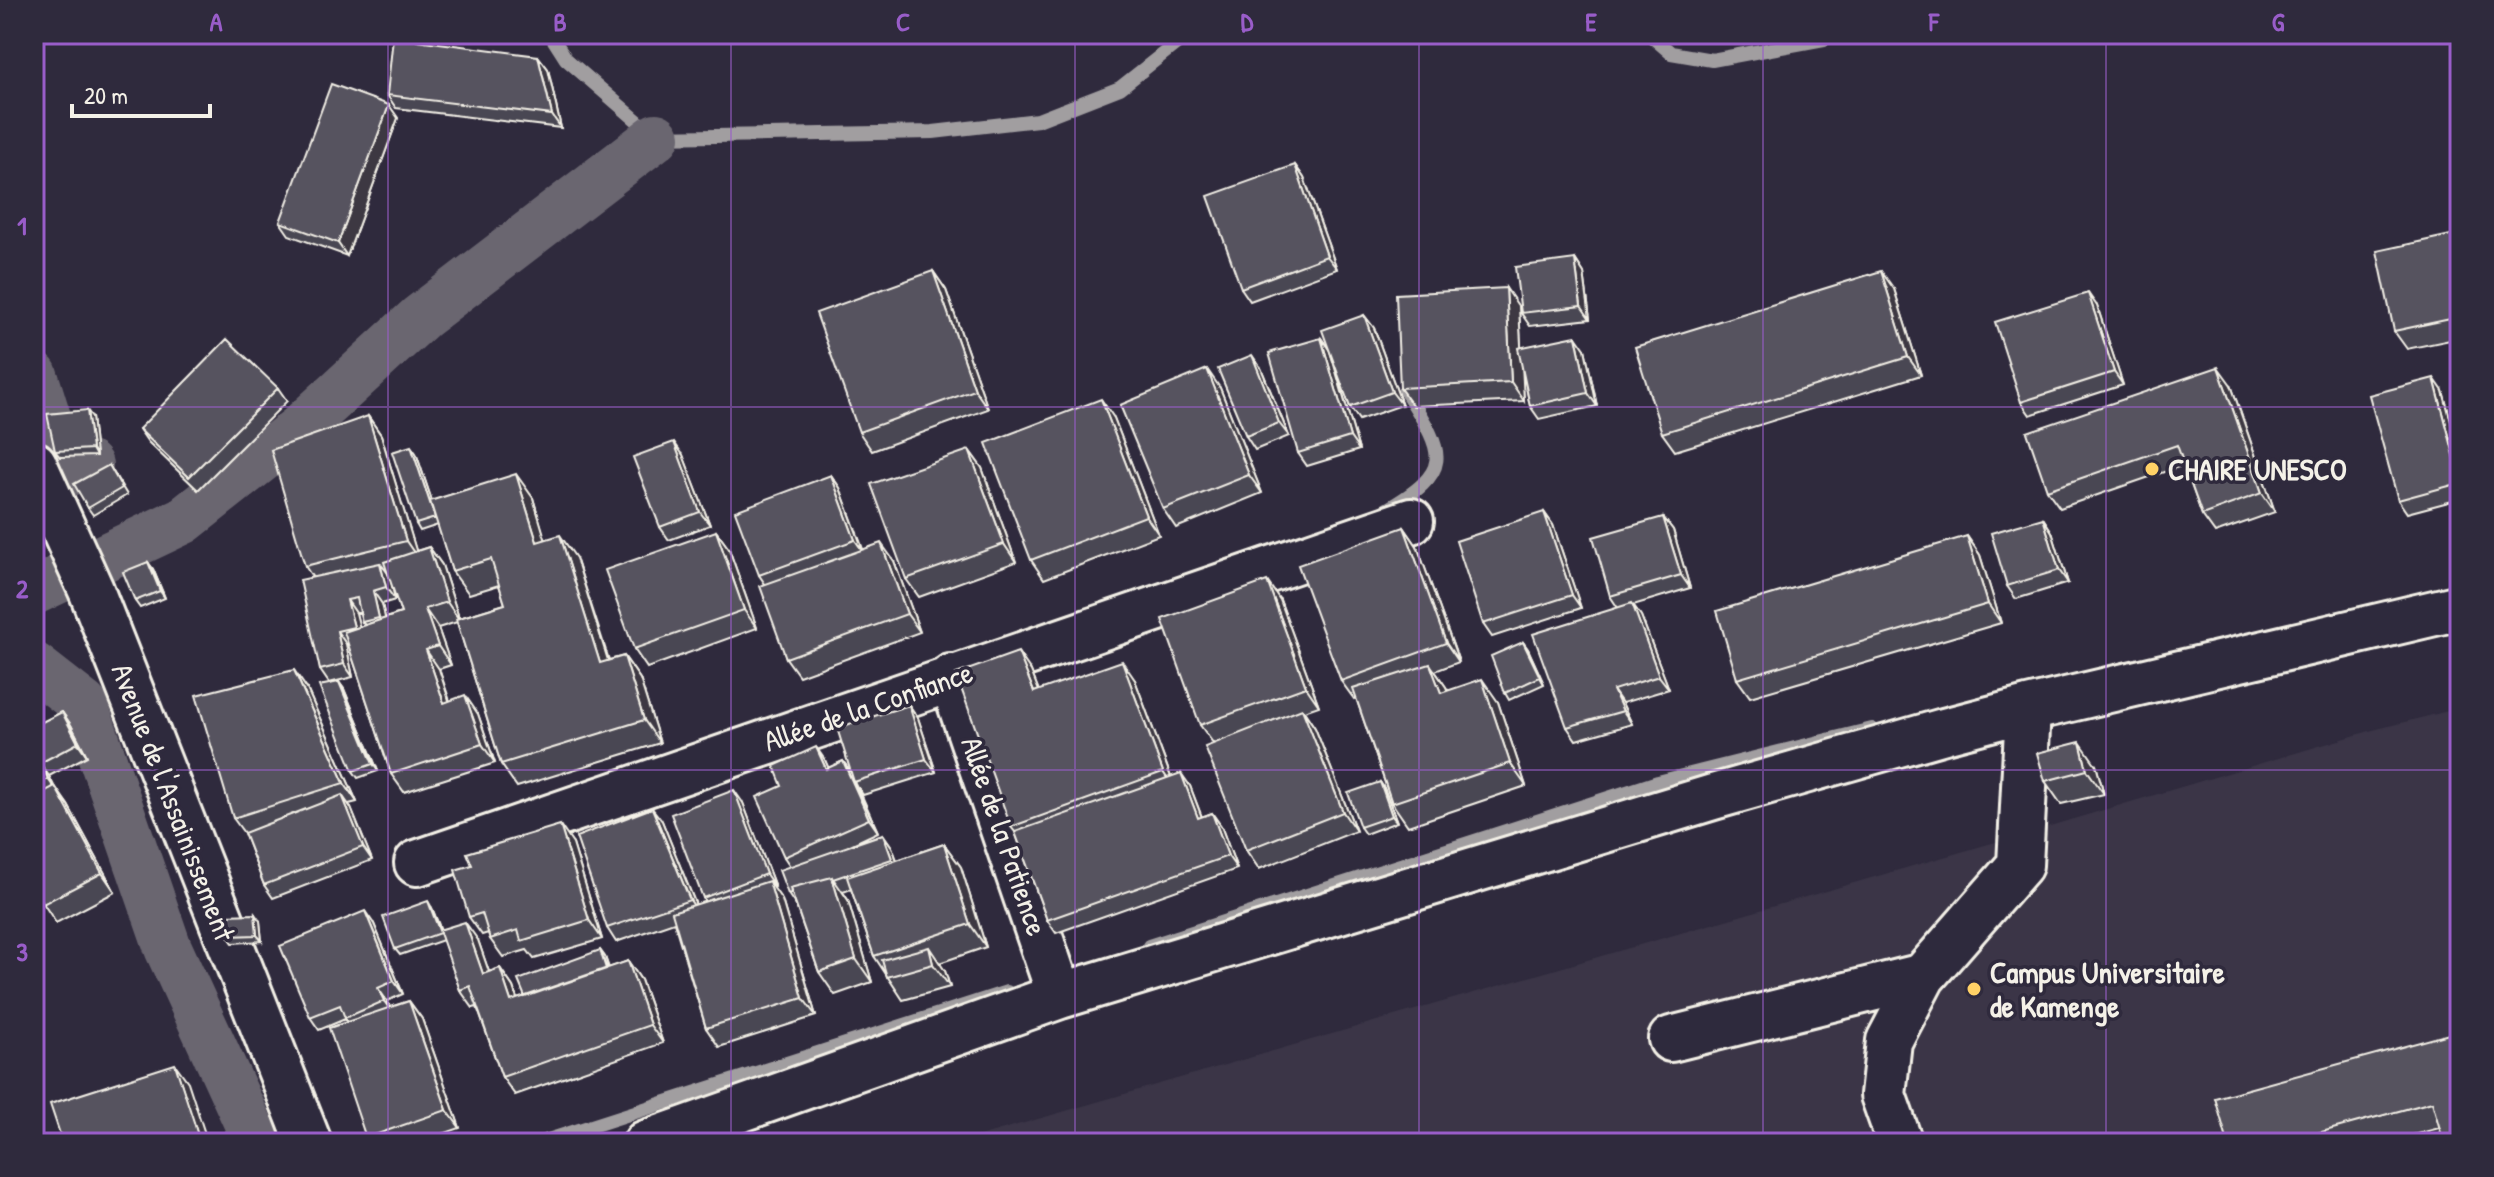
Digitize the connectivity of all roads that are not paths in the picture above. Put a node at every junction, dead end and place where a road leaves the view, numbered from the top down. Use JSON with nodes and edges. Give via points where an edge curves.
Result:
{"nodes":[{"id":1,"x":34,"y":464,"type":"edge"},
{"id":2,"x":1411,"y":521,"type":"dead end"},
{"id":3,"x":2460,"y":607,"type":"edge"},
{"id":4,"x":951,"y":677,"type":"junction"},
{"id":5,"x":2028,"y":709,"type":"junction"},
{"id":6,"x":417,"y":863,"type":"dead end"},
{"id":7,"x":1923,"y":976,"type":"junction"},
{"id":8,"x":1060,"y":996,"type":"junction"},
{"id":9,"x":1671,"y":1039,"type":"dead end"},
{"id":10,"x":309,"y":1143,"type":"edge"},
{"id":11,"x":646,"y":1143,"type":"edge"},
{"id":12,"x":1900,"y":1143,"type":"edge"}],
"edges":[{"from":1,"to":10,"type":"street","name":"Avenue de l'Assainissement","via":[[91,590]]},
{"from":2,"to":4,"type":"street","name":"Allée de la Confiance"},
{"from":3,"to":5,"type":"street"},
{"from":4,"to":6,"type":"street","name":"Allée de la Confiance"},
{"from":4,"to":8,"type":"street","name":"Allée de la Patience"},
{"from":5,"to":7,"type":"street","via":[[2020,865]]},
{"from":5,"to":8,"type":"street","via":[[1713,797]]},
{"from":7,"to":9,"type":"street"},
{"from":7,"to":12,"type":"street","via":[[1889,1041],[1883,1095]]},
{"from":8,"to":11,"type":"street"}]}
